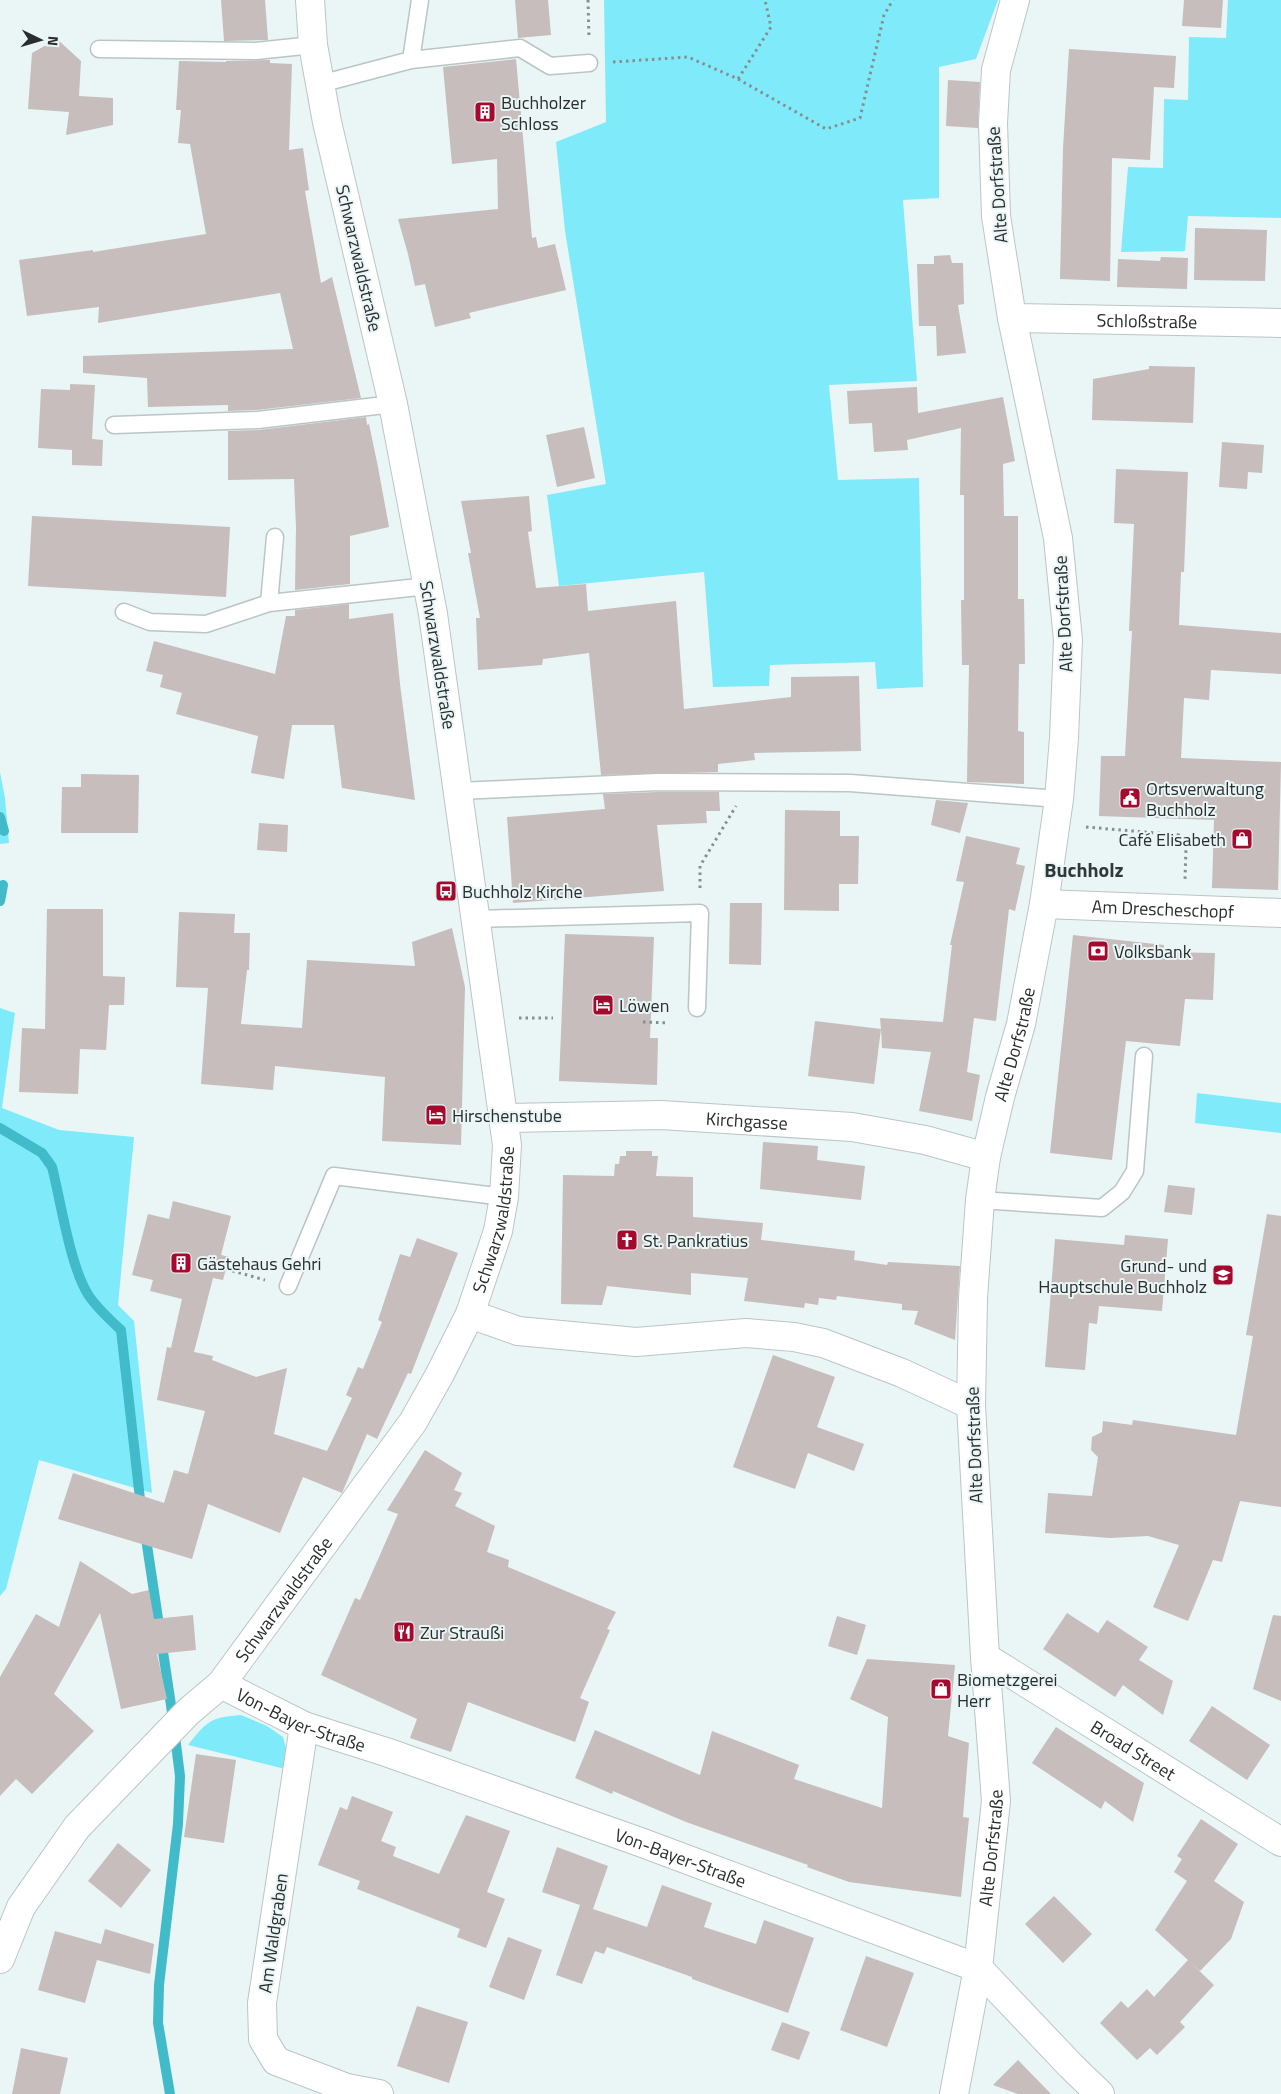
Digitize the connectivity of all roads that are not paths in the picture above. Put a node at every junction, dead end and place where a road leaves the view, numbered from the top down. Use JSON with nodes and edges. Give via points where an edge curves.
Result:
{"nodes":[{"id":1,"x":310,"y":0,"type":"edge"},
{"id":2,"x":420,"y":0,"type":"edge"},
{"id":3,"x":1015,"y":0,"type":"edge"},
{"id":4,"x":313,"y":45,"type":"junction"},
{"id":5,"x":100,"y":49,"type":"dead end"},
{"id":6,"x":411,"y":60,"type":"junction"},
{"id":7,"x":589,"y":64,"type":"road end"},
{"id":8,"x":320,"y":84,"type":"junction"},
{"id":9,"x":1012,"y":318,"type":"junction"},
{"id":10,"x":1281,"y":324,"type":"edge"},
{"id":11,"x":393,"y":404,"type":"junction"},
{"id":12,"x":114,"y":425,"type":"dead end"},
{"id":13,"x":275,"y":537,"type":"dead end"},
{"id":14,"x":428,"y":586,"type":"junction"},
{"id":15,"x":269,"y":603,"type":"junction"},
{"id":16,"x":124,"y":612,"type":"dead end"},
{"id":17,"x":458,"y":791,"type":"junction"},
{"id":18,"x":1059,"y":799,"type":"junction"},
{"id":19,"x":1044,"y":904,"type":"junction"},
{"id":20,"x":1281,"y":913,"type":"edge"},
{"id":21,"x":476,"y":919,"type":"junction"},
{"id":22,"x":697,"y":1008,"type":"dead end"},
{"id":23,"x":1144,"y":1056,"type":"dead end"},
{"id":24,"x":503,"y":1118,"type":"junction"},
{"id":25,"x":986,"y":1157,"type":"junction"},
{"id":26,"x":504,"y":1197,"type":"junction"},
{"id":27,"x":980,"y":1200,"type":"junction"},
{"id":28,"x":288,"y":1286,"type":"road end"},
{"id":29,"x":470,"y":1314,"type":"junction"},
{"id":30,"x":971,"y":1406,"type":"junction"},
{"id":31,"x":985,"y":1657,"type":"junction"},
{"id":32,"x":222,"y":1684,"type":"junction"},
{"id":33,"x":304,"y":1726,"type":"junction"},
{"id":34,"x":1281,"y":1842,"type":"edge"},
{"id":35,"x":0,"y":1959,"type":"edge"},
{"id":36,"x":978,"y":1968,"type":"junction"},
{"id":37,"x":346,"y":2091,"type":"edge"},
{"id":38,"x":379,"y":2094,"type":"edge"},
{"id":39,"x":954,"y":2094,"type":"edge"},
{"id":40,"x":1100,"y":2094,"type":"edge"}],
"edges":[{"from":1,"to":4,"type":"street","name":"Schwarzwaldstraße"},
{"from":2,"to":6,"type":"lane"},
{"from":3,"to":9,"type":"street","name":"Alte Dorfstraße","via":[[996,70],[993,123],[996,216]]},
{"from":4,"to":5,"type":"lane","via":[[256,51]]},
{"from":4,"to":8,"type":"street","name":"Schwarzwaldstraße"},
{"from":6,"to":7,"type":"lane","via":[[520,48],[550,66]]},
{"from":6,"to":8,"type":"lane"},
{"from":8,"to":11,"type":"street","name":"Schwarzwaldstraße"},
{"from":9,"to":10,"type":"street","name":"Schloßstraße"},
{"from":9,"to":18,"type":"street","name":"Alte Dorfstraße","via":[[1058,538],[1068,640]]},
{"from":11,"to":12,"type":"lane","via":[[258,420]]},
{"from":11,"to":14,"type":"street","name":"Schwarzwaldstraße"},
{"from":13,"to":15,"type":"lane"},
{"from":14,"to":15,"type":"lane"},
{"from":14,"to":17,"type":"street","name":"Schwarzwaldstraße"},
{"from":15,"to":16,"type":"lane","via":[[206,624],[150,622]]},
{"from":17,"to":18,"type":"lane","via":[[658,782],[850,783]]},
{"from":17,"to":21,"type":"street","name":"Schwarzwaldstraße"},
{"from":18,"to":19,"type":"street","name":"Alte Dorfstraße"},
{"from":19,"to":20,"type":"street","name":"Am Drescheschopf"},
{"from":19,"to":25,"type":"street","name":"Alte Dorfstraße","via":[[1021,1024]]},
{"from":21,"to":22,"type":"lane","via":[[700,913]]},
{"from":21,"to":24,"type":"street","name":"Schwarzwaldstraße"},
{"from":23,"to":27,"type":"lane","via":[[1135,1171],[1122,1192],[1102,1208]]},
{"from":24,"to":25,"type":"street","name":"Kirchgasse","via":[[661,1115],[852,1126],[925,1140]]},
{"from":24,"to":26,"type":"street","name":"Schwarzwaldstraße","via":[[507,1145]]},
{"from":25,"to":27,"type":"street","name":"Alte Dorfstraße"},
{"from":26,"to":28,"type":"lane","via":[[334,1176]]},
{"from":26,"to":29,"type":"street","name":"Schwarzwaldstraße","via":[[498,1231]]},
{"from":27,"to":30,"type":"street","name":"Alte Dorfstraße","via":[[973,1298]]},
{"from":29,"to":30,"type":"street","name":"Schwarzwaldstraße","via":[[518,1331],[636,1342],[746,1333],[794,1337],[822,1343],[902,1373]]},
{"from":29,"to":32,"type":"street","name":"Schwarzwaldstraße","via":[[413,1422]]},
{"from":30,"to":31,"type":"street","name":"Alte Dorfstraße"},
{"from":31,"to":34,"type":"street","name":"Broad Street"},
{"from":31,"to":36,"type":"street","name":"Alte Dorfstraße","via":[[996,1801]]},
{"from":32,"to":33,"type":"street","name":"Von-Bayer-Straße"},
{"from":32,"to":35,"type":"street","name":"Schwarzwaldstraße","via":[[188,1712],[77,1828],[21,1906]]},
{"from":33,"to":36,"type":"street","name":"Von-Bayer-Straße","via":[[640,1842]]},
{"from":33,"to":37,"type":"street","name":"Am Waldgraben","via":[[262,2003],[262,2039],[276,2061]]},
{"from":36,"to":39,"type":"street","name":"Alte Dorfstraße"},
{"from":36,"to":40,"type":"street","name":"Von-Bayer-Straße"},
{"from":37,"to":38,"type":"street","name":"Am Waldgraben"}]}
